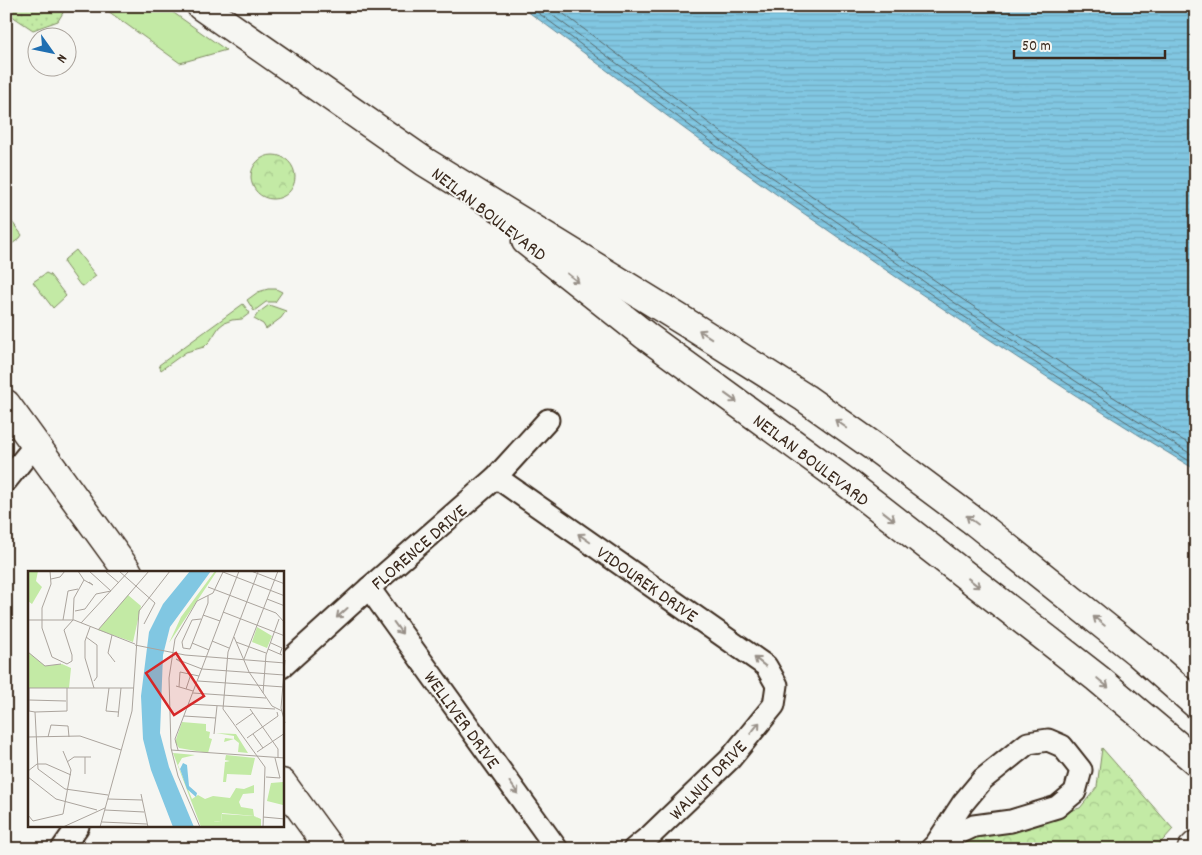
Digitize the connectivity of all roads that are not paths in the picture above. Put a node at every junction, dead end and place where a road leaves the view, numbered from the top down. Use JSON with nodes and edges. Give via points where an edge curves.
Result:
{"nodes":[{"id":1,"x":201,"y":6,"type":"edge"},
{"id":2,"x":425,"y":162,"type":"junction"},
{"id":3,"x":6,"y":404,"type":"edge"},
{"id":4,"x":548,"y":420,"type":"dead end"},
{"id":5,"x":35,"y":445,"type":"junction"},
{"id":6,"x":496,"y":477,"type":"junction"},
{"id":7,"x":6,"y":482,"type":"edge"},
{"id":8,"x":127,"y":571,"type":"edge"},
{"id":9,"x":369,"y":588,"type":"junction"},
{"id":10,"x":1137,"y":652,"type":"junction"},
{"id":11,"x":284,"y":665,"type":"edge"},
{"id":12,"x":1196,"y":676,"type":"edge"},
{"id":13,"x":774,"y":704,"type":"joint"},
{"id":14,"x":1196,"y":704,"type":"edge"},
{"id":15,"x":1196,"y":761,"type":"edge"},
{"id":16,"x":284,"y":787,"type":"edge"},
{"id":17,"x":77,"y":828,"type":"edge"},
{"id":18,"x":1196,"y":845,"type":"edge"},
{"id":19,"x":933,"y":846,"type":"edge"},
{"id":20,"x":62,"y":849,"type":"edge"},
{"id":21,"x":330,"y":849,"type":"edge"},
{"id":22,"x":558,"y":849,"type":"edge"},
{"id":23,"x":634,"y":849,"type":"edge"},
{"id":24,"x":1192,"y":849,"type":"edge"}],
"edges":[{"from":1,"to":2,"type":"street","name":"NEILAN BOULEVARD"},
{"from":10,"to":2,"type":"street","name":"NEILAN BOULEVARD","one_way":true,"via":[[975,522],[805,398]]},
{"from":2,"to":15,"type":"street","name":"NEILAN BOULEVARD","one_way":true,"via":[[646,336],[861,494],[1089,672]]},
{"from":3,"to":5,"type":"street"},
{"from":4,"to":6,"type":"street","name":"FLORENCE DRIVE"},
{"from":5,"to":7,"type":"street"},
{"from":5,"to":8,"type":"street"},
{"from":6,"to":9,"type":"street","name":"FLORENCE DRIVE"},
{"from":13,"to":6,"type":"street","name":"VIDOUREK DRIVE","one_way":true,"via":[[777,685],[766,666]]},
{"from":9,"to":11,"type":"street","name":"FLORENCE DRIVE","one_way":true},
{"from":9,"to":22,"type":"street","name":"WELLIVER DRIVE","one_way":true},
{"from":10,"to":12,"type":"street"},
{"from":10,"to":14,"type":"street","name":"NEILAN BOULEVARD"},
{"from":23,"to":13,"type":"street","name":"WALNUT DRIVE","one_way":true,"via":[[730,759]]},
{"from":16,"to":21,"type":"street"},
{"from":17,"to":20,"type":"street"},
{"from":18,"to":24,"type":"street"},
{"from":19,"to":19,"type":"street","via":[[983,779],[1028,743],[1048,740],[1062,746],[1081,770],[1075,792],[1057,808],[1011,821],[974,826]]}]}
